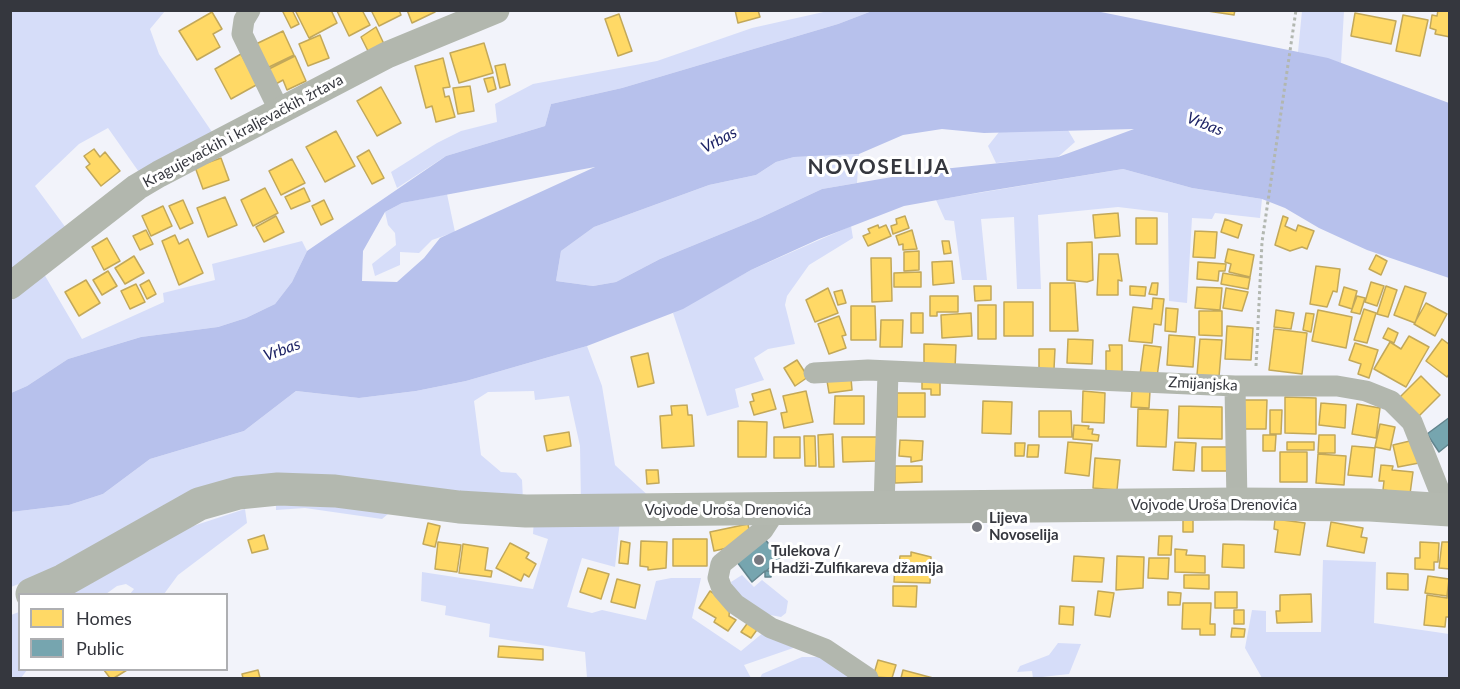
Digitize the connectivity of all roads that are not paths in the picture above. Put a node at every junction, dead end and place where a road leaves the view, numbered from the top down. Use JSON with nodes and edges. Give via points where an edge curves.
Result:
{"nodes":[{"id":1,"x":250,"y":10,"type":"edge"},
{"id":2,"x":487,"y":12,"type":"edge"},
{"id":3,"x":279,"y":110,"type":"junction"},
{"id":4,"x":10,"y":286,"type":"edge"},
{"id":5,"x":888,"y":372,"type":"junction"},
{"id":6,"x":814,"y":373,"type":"dead end"},
{"id":7,"x":1245,"y":386,"type":"junction"},
{"id":8,"x":1237,"y":504,"type":"junction"},
{"id":9,"x":884,"y":508,"type":"junction"},
{"id":10,"x":776,"y":510,"type":"junction"},
{"id":11,"x":1448,"y":510,"type":"edge"},
{"id":12,"x":34,"y":593,"type":"edge"},
{"id":13,"x":868,"y":678,"type":"edge"}],
"edges":[{"from":1,"to":3,"type":"street","via":[[242,34]]},
{"from":2,"to":3,"type":"street","name":"Kragujevačkih i kraljevačkih žrtava","via":[[387,55]]},
{"from":3,"to":4,"type":"street","name":"Kragujevačkih i kraljevačkih žrtava","via":[[137,187]]},
{"from":5,"to":6,"type":"street","name":"Zmijanjska"},
{"from":5,"to":7,"type":"street","name":"Zmijanjska"},
{"from":5,"to":9,"type":"street"},
{"from":7,"to":8,"type":"street"},
{"from":7,"to":11,"type":"street","name":"Zmijanjska","via":[[1337,386],[1391,400],[1412,422]]},
{"from":8,"to":9,"type":"main road","name":"Vojvode Uroša Drenovića"},
{"from":8,"to":11,"type":"main road","name":"Vojvode Uroša Drenovića"},
{"from":9,"to":10,"type":"main road","name":"Vojvode Uroša Drenovića"},
{"from":10,"to":12,"type":"main road","name":"Vojvode Uroša Drenovića","via":[[526,511],[312,489],[257,490],[199,504],[74,575]]},
{"from":10,"to":13,"type":"street","via":[[763,530],[721,564],[718,579],[722,589],[735,604],[771,628],[825,649]]}]}
